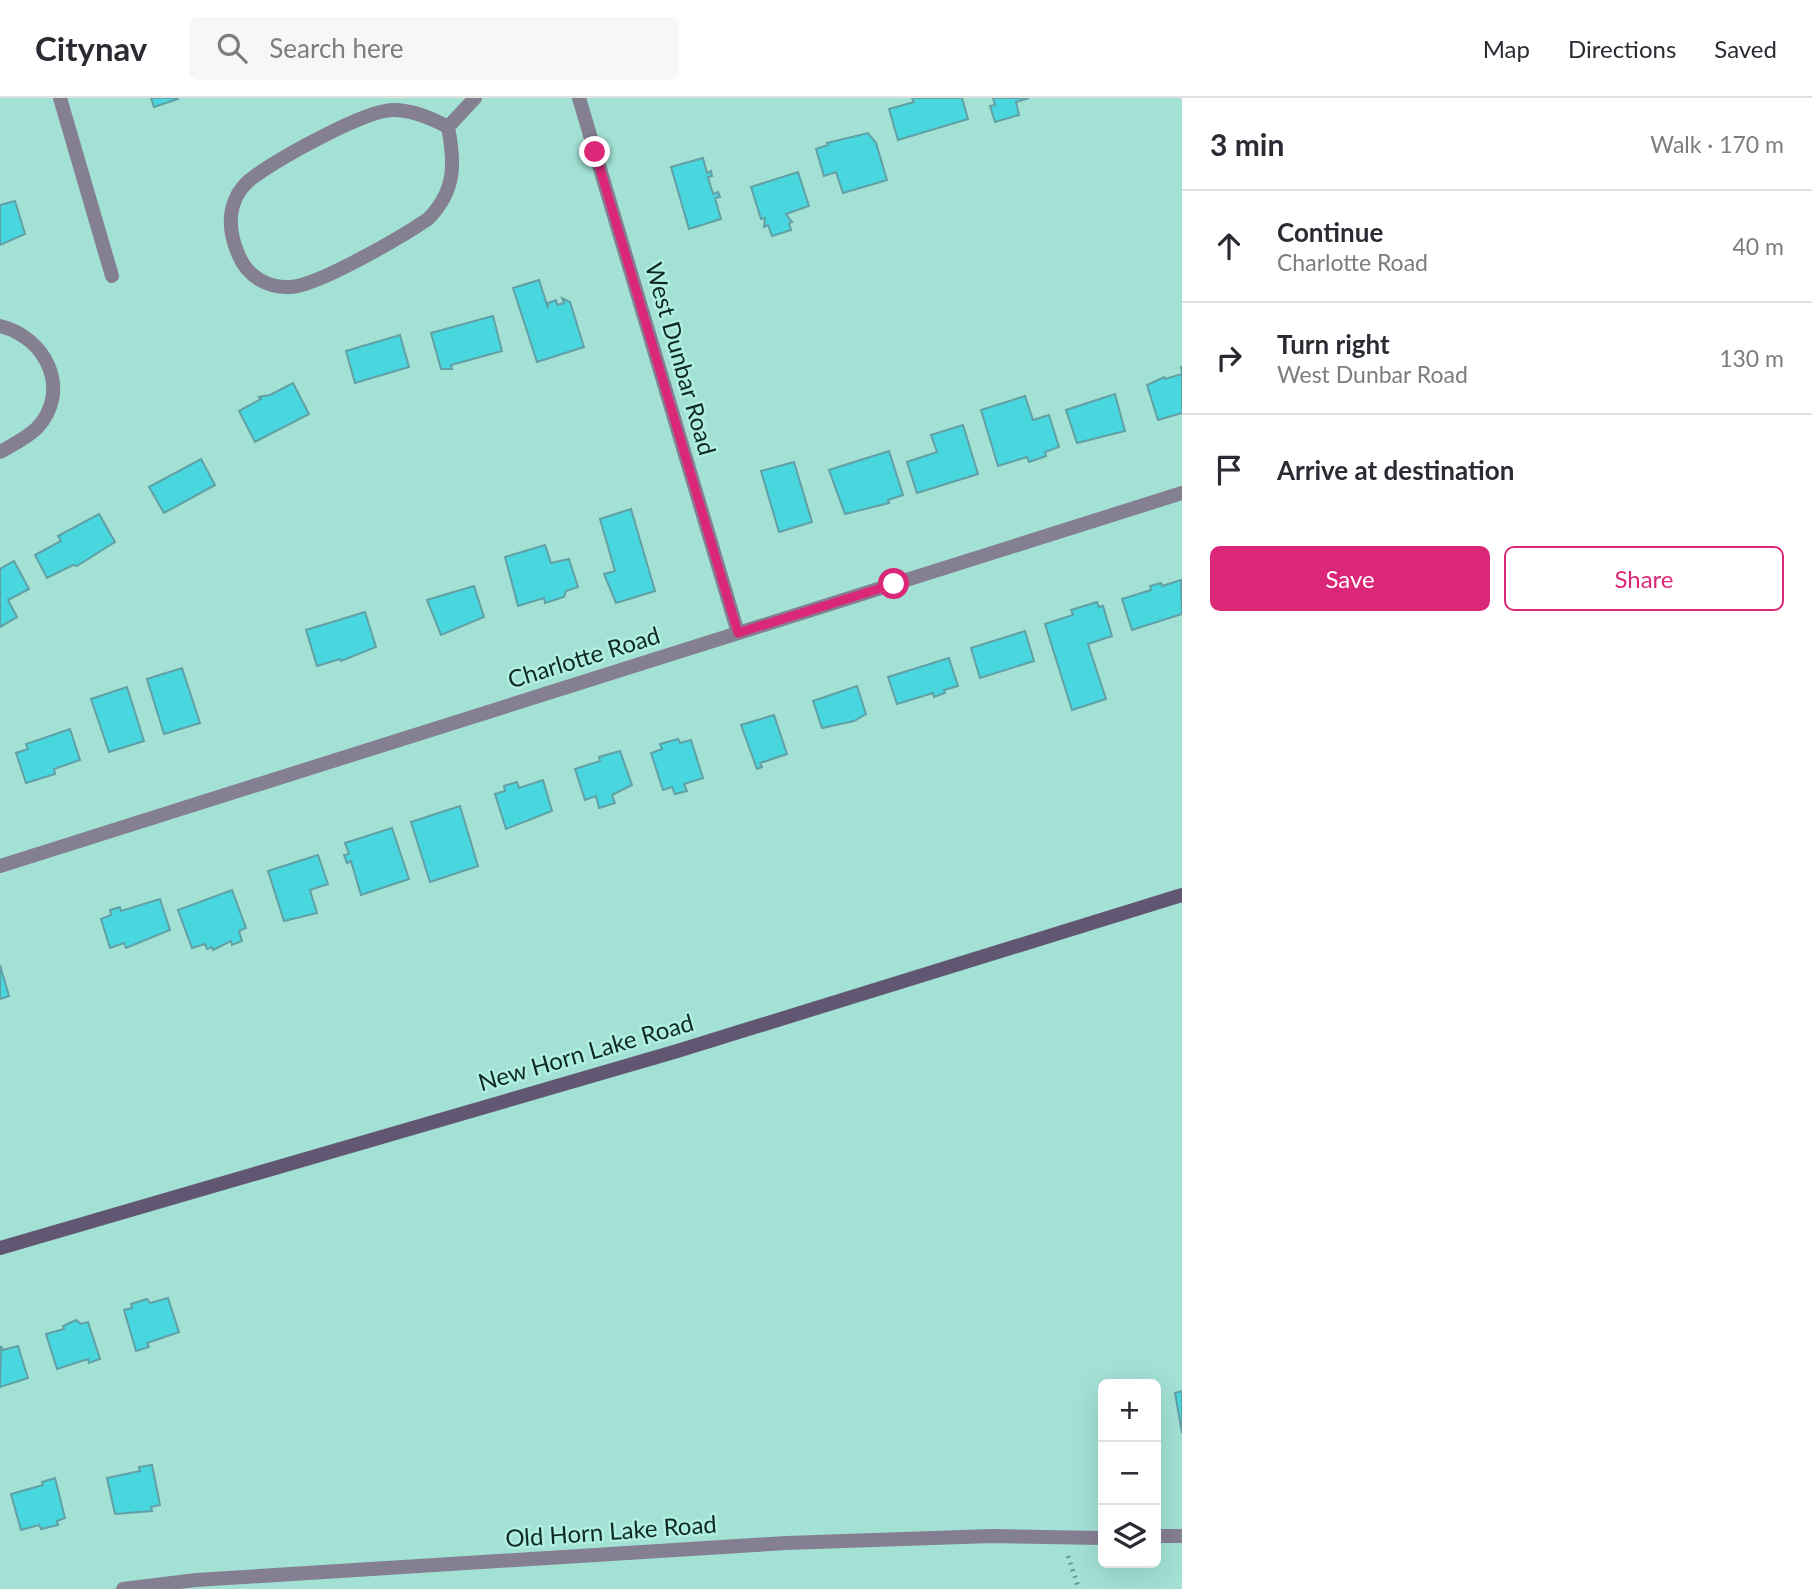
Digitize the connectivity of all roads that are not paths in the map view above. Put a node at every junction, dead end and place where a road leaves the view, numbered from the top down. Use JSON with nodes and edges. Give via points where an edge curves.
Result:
{"nodes":[{"id":1,"x":60,"y":98,"type":"edge"},
{"id":2,"x":475,"y":98,"type":"edge"},
{"id":3,"x":579,"y":98,"type":"edge"},
{"id":4,"x":448,"y":127,"type":"junction"},
{"id":5,"x":112,"y":276,"type":"dead end"},
{"id":6,"x":0,"y":326,"type":"edge"},
{"id":7,"x":0,"y":452,"type":"edge"},
{"id":8,"x":1182,"y":493,"type":"edge"},
{"id":9,"x":738,"y":633,"type":"junction"},
{"id":10,"x":0,"y":866,"type":"edge"},
{"id":11,"x":1182,"y":895,"type":"edge"},
{"id":12,"x":0,"y":1248,"type":"edge"},
{"id":13,"x":1161,"y":1536,"type":"edge"},
{"id":14,"x":1182,"y":1536,"type":"edge"},
{"id":15,"x":1098,"y":1538,"type":"edge"},
{"id":16,"x":123,"y":1589,"type":"edge"}],
"edges":[{"from":1,"to":5,"type":"street"},
{"from":2,"to":4,"type":"street"},
{"from":3,"to":9,"type":"street","name":"West Dunbar Road"},
{"from":4,"to":4,"type":"street","via":[[415,113],[377,112],[253,177],[235,200],[230,220],[241,260],[269,285],[292,287],[416,226],[438,208],[450,187],[454,166]]},
{"from":6,"to":7,"type":"street","via":[[22,334],[41,349],[52,392],[38,427]]},
{"from":8,"to":9,"type":"street","name":"Charlotte Road"},
{"from":9,"to":10,"type":"street","name":"Charlotte Road"},
{"from":11,"to":12,"type":"main road","name":"New Horn Lake Road","via":[[674,1052]]},
{"from":13,"to":14,"type":"street"},
{"from":15,"to":16,"type":"street","name":"Old Horn Lake Road","via":[[992,1536],[786,1543],[196,1580]]}]}
